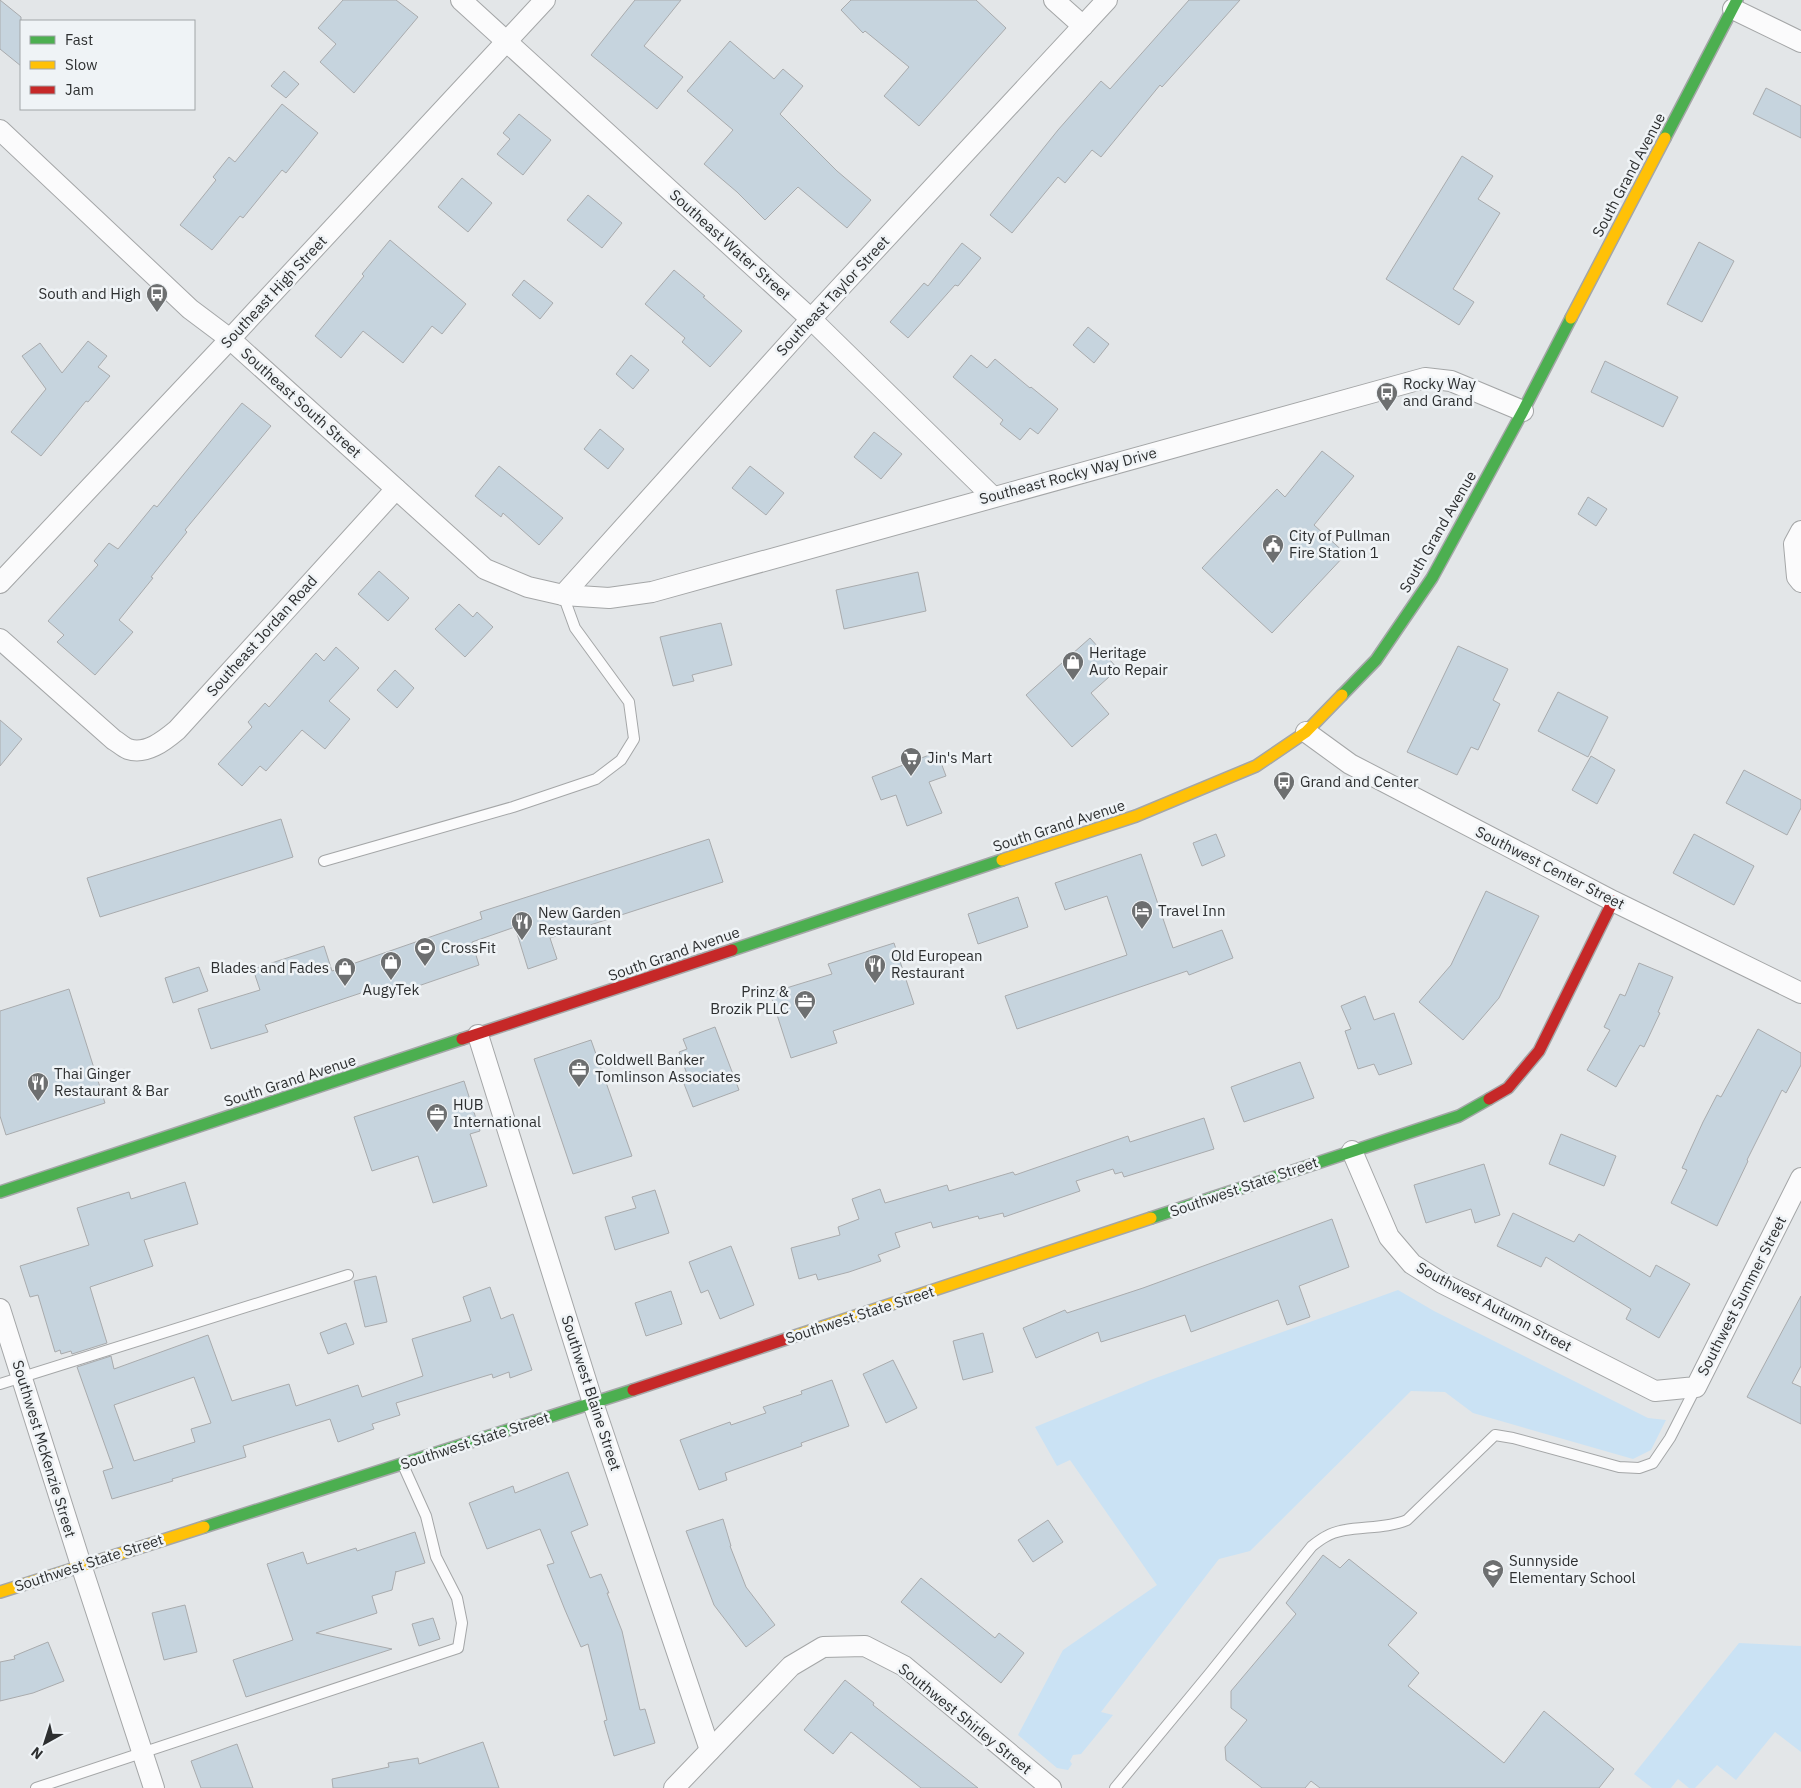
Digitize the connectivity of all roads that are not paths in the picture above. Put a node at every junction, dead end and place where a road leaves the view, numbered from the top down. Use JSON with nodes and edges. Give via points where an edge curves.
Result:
{"nodes":[{"id":1,"x":461,"y":0,"type":"edge"},
{"id":2,"x":546,"y":0,"type":"edge"},
{"id":3,"x":1054,"y":0,"type":"edge"},
{"id":4,"x":1107,"y":0,"type":"edge"},
{"id":5,"x":1735,"y":5,"type":"edge"},
{"id":6,"x":1083,"y":26,"type":"junction"},
{"id":7,"x":507,"y":42,"type":"junction"},
{"id":8,"x":1801,"y":42,"type":"edge"},
{"id":9,"x":0,"y":130,"type":"edge"},
{"id":10,"x":811,"y":319,"type":"junction"},
{"id":11,"x":230,"y":339,"type":"junction"},
{"id":12,"x":1523,"y":411,"type":"junction"},
{"id":13,"x":396,"y":489,"type":"junction"},
{"id":14,"x":993,"y":497,"type":"junction"},
{"id":15,"x":1801,"y":530,"type":"edge"},
{"id":16,"x":1799,"y":580,"type":"edge"},
{"id":17,"x":0,"y":583,"type":"edge"},
{"id":18,"x":563,"y":595,"type":"junction"},
{"id":19,"x":609,"y":598,"type":"joint"},
{"id":20,"x":0,"y":639,"type":"edge"},
{"id":21,"x":1306,"y":732,"type":"junction"},
{"id":22,"x":324,"y":861,"type":"dead end"},
{"id":23,"x":1612,"y":900,"type":"junction"},
{"id":24,"x":1801,"y":993,"type":"edge"},
{"id":25,"x":478,"y":1035,"type":"junction"},
{"id":26,"x":1352,"y":1151,"type":"junction"},
{"id":27,"x":1801,"y":1178,"type":"edge"},
{"id":28,"x":0,"y":1192,"type":"edge"},
{"id":29,"x":348,"y":1276,"type":"dead end"},
{"id":30,"x":0,"y":1309,"type":"edge"},
{"id":31,"x":22,"y":1377,"type":"junction"},
{"id":32,"x":0,"y":1384,"type":"edge"},
{"id":33,"x":1696,"y":1387,"type":"junction"},
{"id":34,"x":593,"y":1403,"type":"junction"},
{"id":35,"x":403,"y":1464,"type":"junction"},
{"id":36,"x":81,"y":1565,"type":"junction"},
{"id":37,"x":0,"y":1592,"type":"edge"},
{"id":38,"x":710,"y":1750,"type":"junction"},
{"id":39,"x":143,"y":1753,"type":"junction"},
{"id":40,"x":36,"y":1788,"type":"edge"},
{"id":41,"x":154,"y":1788,"type":"edge"},
{"id":42,"x":674,"y":1788,"type":"edge"},
{"id":43,"x":1051,"y":1788,"type":"edge"},
{"id":44,"x":1115,"y":1788,"type":"edge"}],
"edges":[{"from":1,"to":7,"type":"street","name":"Southeast Water Street"},
{"from":2,"to":7,"type":"street","name":"Southeast High Street"},
{"from":3,"to":6,"type":"street"},
{"from":4,"to":6,"type":"street","name":"Southeast Taylor Street"},
{"from":5,"to":8,"type":"street"},
{"from":5,"to":12,"type":"main road","name":"South Grand Avenue"},
{"from":6,"to":10,"type":"street","name":"Southeast Taylor Street"},
{"from":7,"to":10,"type":"street","name":"Southeast Water Street"},
{"from":7,"to":11,"type":"street","name":"Southeast High Street"},
{"from":9,"to":11,"type":"street","name":"Southeast South Street","via":[[190,309]]},
{"from":10,"to":14,"type":"street","name":"Southeast Water Street"},
{"from":10,"to":18,"type":"street","name":"Southeast Taylor Street"},
{"from":11,"to":13,"type":"street","name":"Southeast South Street"},
{"from":11,"to":17,"type":"street","name":"Southeast High Street"},
{"from":12,"to":14,"type":"street","name":"Southeast Rocky Way Drive","via":[[1451,381],[1425,378]]},
{"from":12,"to":21,"type":"main road","name":"South Grand Avenue","via":[[1432,578],[1376,660]]},
{"from":13,"to":18,"type":"street","name":"Southeast South Street","via":[[485,569],[528,587]]},
{"from":13,"to":20,"type":"street","name":"Southeast Jordan Road","via":[[176,730],[163,742],[145,749],[128,749],[114,740]]},
{"from":14,"to":19,"type":"street","name":"Southeast Rocky Way Drive","via":[[652,592]]},
{"from":15,"to":16,"type":"street","via":[[1794,544]]},
{"from":18,"to":19,"type":"street","name":"Southeast South Street"},
{"from":18,"to":22,"type":"lane","via":[[574,628],[630,702],[634,739],[620,760],[596,779],[513,807]]},
{"from":21,"to":23,"type":"street","name":"Southwest Center Street","via":[[1350,764]]},
{"from":21,"to":25,"type":"main road","name":"South Grand Avenue","via":[[1256,766],[1136,816]]},
{"from":23,"to":24,"type":"street","name":"Southwest Center Street"},
{"from":23,"to":26,"type":"main road","name":"Southwest State Street","via":[[1539,1051],[1508,1088],[1459,1116]]},
{"from":25,"to":28,"type":"main road","name":"South Grand Avenue"},
{"from":25,"to":34,"type":"street","name":"Southwest Blaine Street"},
{"from":26,"to":33,"type":"street","name":"Southwest Autumn Street","via":[[1389,1237],[1412,1264],[1442,1283],[1655,1391]]},
{"from":26,"to":34,"type":"main road","name":"Southwest State Street"},
{"from":27,"to":33,"type":"street","name":"Southwest Summer Street"},
{"from":29,"to":31,"type":"lane"},
{"from":30,"to":31,"type":"street","name":"Southwest McKenzie Street"},
{"from":31,"to":32,"type":"lane"},
{"from":31,"to":36,"type":"street","name":"Southwest McKenzie Street"},
{"from":33,"to":44,"type":"lane","via":[[1654,1463],[1639,1468],[1619,1467],[1495,1435],[1407,1520],[1396,1525],[1326,1536],[1312,1546]]},
{"from":34,"to":35,"type":"main road","name":"Southwest State Street"},
{"from":34,"to":38,"type":"street","name":"Southwest Blaine Street"},
{"from":35,"to":36,"type":"main road","name":"Southwest State Street"},
{"from":35,"to":39,"type":"lane","via":[[426,1516],[436,1557],[456,1598],[462,1623],[458,1648]]},
{"from":36,"to":37,"type":"main road","name":"Southwest State Street"},
{"from":36,"to":39,"type":"street","name":"Southwest McKenzie Street"},
{"from":38,"to":42,"type":"street","name":"Southwest Shirley Street"},
{"from":38,"to":43,"type":"street","name":"Southwest Shirley Street","via":[[790,1666],[823,1647],[865,1646],[904,1666]]},
{"from":39,"to":40,"type":"lane"},
{"from":39,"to":41,"type":"street","name":"Southwest McKenzie Street"}]}
